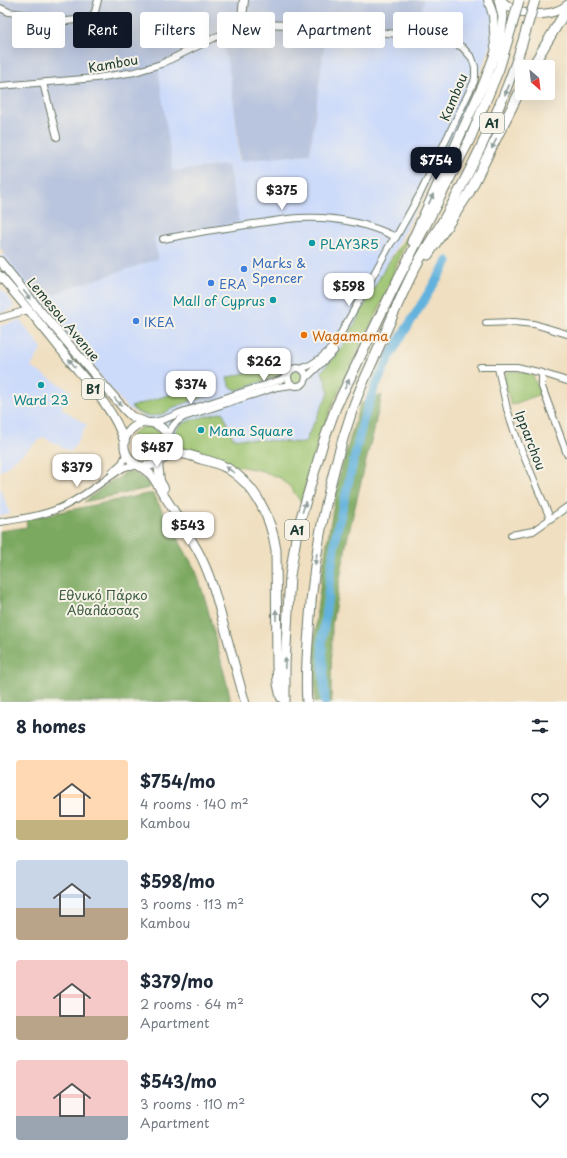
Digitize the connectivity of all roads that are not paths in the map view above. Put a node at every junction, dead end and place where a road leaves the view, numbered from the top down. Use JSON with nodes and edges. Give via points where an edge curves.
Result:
{"nodes":[{"id":1,"x":98,"y":0,"type":"edge"},
{"id":2,"x":244,"y":0,"type":"edge"},
{"id":3,"x":488,"y":0,"type":"edge"},
{"id":4,"x":500,"y":0,"type":"edge"},
{"id":5,"x":519,"y":0,"type":"edge"},
{"id":6,"x":535,"y":0,"type":"edge"},
{"id":7,"x":567,"y":5,"type":"edge"},
{"id":8,"x":0,"y":8,"type":"edge"},
{"id":9,"x":567,"y":9,"type":"edge"},
{"id":10,"x":243,"y":12,"type":"edge"},
{"id":11,"x":275,"y":24,"type":"edge"},
{"id":12,"x":217,"y":37,"type":"edge"},
{"id":13,"x":495,"y":54,"type":"junction"},
{"id":14,"x":536,"y":60,"type":"edge"},
{"id":15,"x":43,"y":83,"type":"junction"},
{"id":16,"x":0,"y":86,"type":"edge"},
{"id":17,"x":516,"y":100,"type":"edge"},
{"id":18,"x":56,"y":137,"type":"dead end"},
{"id":19,"x":396,"y":237,"type":"junction"},
{"id":20,"x":163,"y":238,"type":"dead end"},
{"id":21,"x":0,"y":261,"type":"edge"},
{"id":22,"x":0,"y":276,"type":"edge"},
{"id":23,"x":394,"y":287,"type":"junction"},
{"id":24,"x":397,"y":308,"type":"junction"},
{"id":25,"x":28,"y":310,"type":"junction"},
{"id":26,"x":0,"y":318,"type":"edge"},
{"id":27,"x":486,"y":323,"type":"dead end"},
{"id":28,"x":567,"y":334,"type":"edge"},
{"id":29,"x":480,"y":367,"type":"dead end"},
{"id":30,"x":498,"y":368,"type":"junction"},
{"id":31,"x":301,"y":369,"type":"junction"},
{"id":32,"x":542,"y":373,"type":"junction"},
{"id":33,"x":287,"y":376,"type":"junction"},
{"id":34,"x":306,"y":378,"type":"junction"},
{"id":35,"x":567,"y":381,"type":"edge"},
{"id":36,"x":292,"y":385,"type":"junction"},
{"id":37,"x":147,"y":422,"type":"junction"},
{"id":38,"x":167,"y":438,"type":"junction"},
{"id":39,"x":124,"y":442,"type":"junction"},
{"id":40,"x":565,"y":445,"type":"edge"},
{"id":41,"x":567,"y":454,"type":"edge"},
{"id":42,"x":126,"y":455,"type":"junction"},
{"id":43,"x":160,"y":461,"type":"junction"},
{"id":44,"x":140,"y":466,"type":"junction"},
{"id":45,"x":102,"y":482,"type":"junction"},
{"id":46,"x":567,"y":507,"type":"edge"},
{"id":47,"x":550,"y":518,"type":"junction"},
{"id":48,"x":0,"y":522,"type":"edge"},
{"id":49,"x":511,"y":535,"type":"dead end"},
{"id":50,"x":245,"y":702,"type":"edge"},
{"id":51,"x":249,"y":702,"type":"edge"},
{"id":52,"x":284,"y":702,"type":"edge"},
{"id":53,"x":307,"y":702,"type":"edge"}],
"edges":[{"from":1,"to":8,"type":"street","via":[[91,17],[67,21],[9,12]]},
{"from":2,"to":10,"type":"main road"},
{"from":3,"to":13,"type":"main road","via":[[496,38]]},
{"from":4,"to":7,"type":"main road","via":[[518,11],[532,14],[553,12]]},
{"from":4,"to":13,"type":"highway","via":[[503,17]]},
{"from":5,"to":23,"type":"highway","number":"A1","bridge":true,"via":[[499,69],[470,139]]},
{"from":6,"to":24,"type":"highway","number":"A1","one_way":true,"bridge":true,"via":[[509,84],[482,145],[447,214],[416,267]]},
{"from":9,"to":14,"type":"highway"},
{"from":11,"to":19,"type":"street","name":"Kambou","via":[[408,35],[451,42],[470,54],[475,67],[474,82],[420,194]]},
{"from":12,"to":15,"type":"street","name":"Kambou","via":[[160,64],[135,72]]},
{"from":23,"to":13,"type":"highway","one_way":true,"via":[[409,247]]},
{"from":15,"to":16,"type":"street","name":"Kambou"},
{"from":15,"to":18,"type":"street"},
{"from":17,"to":24,"type":"highway","one_way":true,"via":[[469,193]]},
{"from":19,"to":20,"type":"street","via":[[360,223],[332,218],[299,218]]},
{"from":19,"to":31,"type":"street","name":"Kambou","via":[[335,344],[315,362]]},
{"from":19,"to":34,"type":"street","name":"Kambou","via":[[340,341],[332,353]]},
{"from":21,"to":37,"type":"main road","name":"Lemesou Avenue","number":"B1","one_way":true,"via":[[125,410],[131,416]]},
{"from":22,"to":25,"type":"main road","name":"Lemesou Avenue","number":"B1"},
{"from":52,"to":23,"type":"highway","number":"A1","one_way":true,"via":[[290,576],[297,531],[336,407]]},
{"from":24,"to":53,"type":"highway","number":"A1","one_way":true,"via":[[352,409],[328,494],[310,605],[306,666]]},
{"from":25,"to":26,"type":"street"},
{"from":39,"to":25,"type":"main road","name":"Lemesou Avenue","number":"B1","one_way":true,"via":[[110,412]]},
{"from":27,"to":28,"type":"street","via":[[534,324]]},
{"from":29,"to":30,"type":"street"},
{"from":30,"to":32,"type":"street","via":[[518,367]]},
{"from":30,"to":47,"type":"street","name":"Ipparchou","via":[[518,442]]},
{"from":31,"to":33,"type":"street","via":[[293,369]]},
{"from":31,"to":34,"type":"street"},
{"from":32,"to":35,"type":"street"},
{"from":32,"to":40,"type":"street","via":[[542,387]]},
{"from":33,"to":36,"type":"street"},
{"from":33,"to":37,"type":"street","via":[[156,422]]},
{"from":34,"to":36,"type":"street","via":[[303,385]]},
{"from":36,"to":38,"type":"street","via":[[277,387],[184,417],[175,422]]},
{"from":37,"to":38,"type":"main road","number":"B1","via":[[160,427]]},
{"from":37,"to":39,"type":"main road","via":[[131,428]]},
{"from":38,"to":43,"type":"main road","via":[[166,452]]},
{"from":39,"to":42,"type":"main road","number":"B1"},
{"from":40,"to":41,"type":"street"},
{"from":42,"to":44,"type":"main road"},
{"from":42,"to":45,"type":"street","via":[[122,463]]},
{"from":43,"to":44,"type":"main road","via":[[152,466]]},
{"from":43,"to":51,"type":"main road","via":[[160,481],[191,530],[216,580]]},
{"from":52,"to":43,"type":"highway","one_way":true,"via":[[278,684],[277,666],[276,550],[262,506],[245,482],[220,465],[183,454],[173,454]]},
{"from":44,"to":45,"type":"street","via":[[125,467]]},
{"from":44,"to":50,"type":"main road","via":[[150,474],[184,526],[207,570]]},
{"from":45,"to":48,"type":"street","via":[[60,508]]},
{"from":46,"to":47,"type":"street"},
{"from":47,"to":49,"type":"street","via":[[533,531]]}]}
